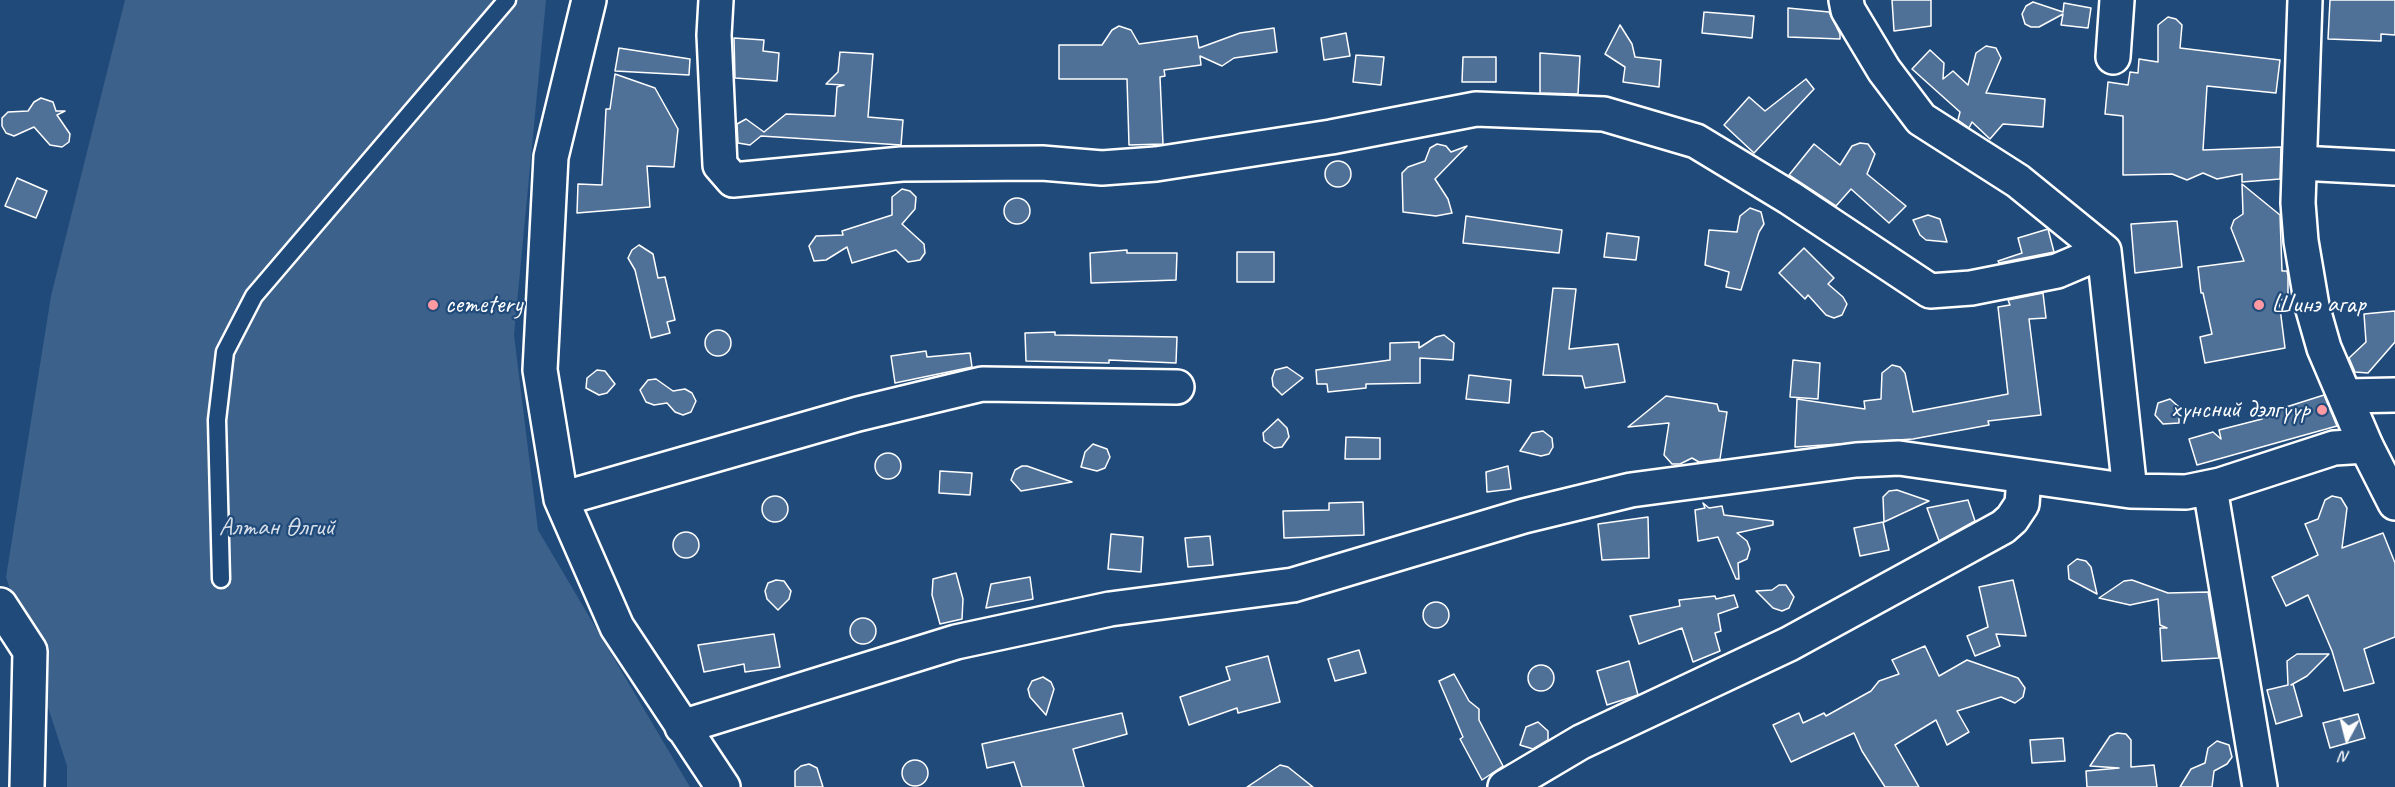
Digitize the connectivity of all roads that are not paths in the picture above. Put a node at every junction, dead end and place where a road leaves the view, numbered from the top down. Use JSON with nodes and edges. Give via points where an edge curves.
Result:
{"nodes":[{"id":1,"x":507,"y":0,"type":"edge"},
{"id":2,"x":589,"y":0,"type":"edge"},
{"id":3,"x":716,"y":0,"type":"edge"},
{"id":4,"x":1846,"y":0,"type":"edge"},
{"id":5,"x":2117,"y":0,"type":"edge"},
{"id":6,"x":2305,"y":0,"type":"edge"},
{"id":7,"x":2113,"y":57,"type":"dead end"},
{"id":8,"x":2300,"y":163,"type":"junction"},
{"id":9,"x":2395,"y":168,"type":"edge"},
{"id":10,"x":2104,"y":251,"type":"junction"},
{"id":11,"x":1177,"y":387,"type":"dead end"},
{"id":12,"x":2395,"y":395,"type":"edge"},
{"id":13,"x":2346,"y":396,"type":"junction"},
{"id":14,"x":2366,"y":446,"type":"junction"},
{"id":15,"x":2024,"y":478,"type":"junction"},
{"id":16,"x":2210,"y":488,"type":"junction"},
{"id":17,"x":2130,"y":491,"type":"junction"},
{"id":18,"x":561,"y":499,"type":"junction"},
{"id":19,"x":2395,"y":503,"type":"edge"},
{"id":20,"x":221,"y":579,"type":"dead end"},
{"id":21,"x":0,"y":605,"type":"edge"},
{"id":22,"x":682,"y":727,"type":"junction"},
{"id":23,"x":27,"y":787,"type":"edge"},
{"id":24,"x":723,"y":787,"type":"edge"},
{"id":25,"x":1505,"y":787,"type":"edge"},
{"id":26,"x":2260,"y":787,"type":"edge"}],
"edges":[{"from":1,"to":20,"type":"lane","via":[[254,296],[225,352],[217,420]]},
{"from":2,"to":18,"type":"street","via":[[551,157],[540,370]]},
{"from":3,"to":10,"type":"street","via":[[720,165],[733,180],[902,164],[1042,163],[1102,168],[1156,164],[1476,109],[1604,114],[1696,141],[1930,291],[1971,288],[2057,271]]},
{"from":4,"to":10,"type":"street","via":[[1848,10],[1884,70],[1922,119],[2018,181]]},
{"from":5,"to":7,"type":"street"},
{"from":6,"to":8,"type":"street"},
{"from":8,"to":9,"type":"street"},
{"from":8,"to":13,"type":"street","via":[[2301,241],[2312,306],[2324,348]]},
{"from":10,"to":17,"type":"street"},
{"from":11,"to":18,"type":"street","via":[[982,384],[858,414]]},
{"from":12,"to":13,"type":"street"},
{"from":13,"to":14,"type":"street"},
{"from":14,"to":16,"type":"street","via":[[2334,448]]},
{"from":14,"to":19,"type":"street"},
{"from":15,"to":17,"type":"street"},
{"from":15,"to":22,"type":"street","via":[[1899,458],[1856,460],[1631,490],[1524,516],[1293,585],[1110,609],[956,642]]},
{"from":15,"to":25,"type":"street","via":[[2022,504],[2003,527],[1789,644],[1581,742]]},
{"from":16,"to":17,"type":"street","via":[[2186,492]]},
{"from":16,"to":26,"type":"street"},
{"from":18,"to":22,"type":"street","via":[[617,627]]},
{"from":21,"to":23,"type":"street","via":[[30,651]]},
{"from":22,"to":24,"type":"street"}]}
